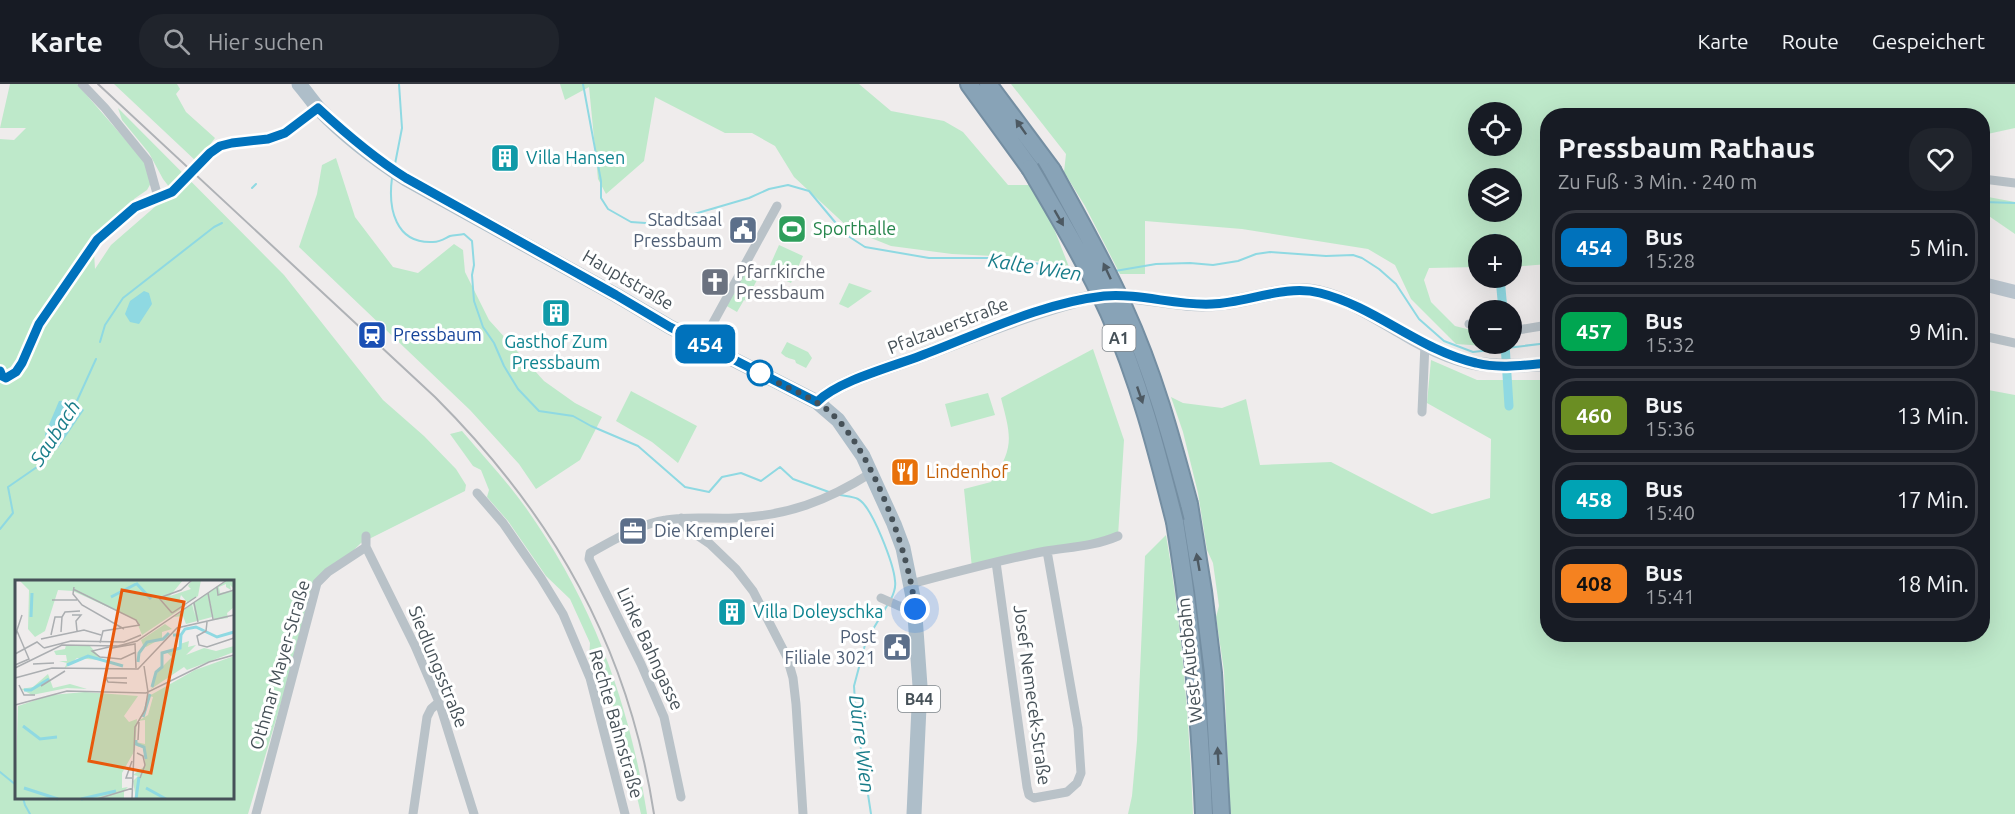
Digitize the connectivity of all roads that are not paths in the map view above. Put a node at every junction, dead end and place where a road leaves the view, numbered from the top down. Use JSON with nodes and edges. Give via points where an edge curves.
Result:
{"nodes":[{"id":1,"x":82,"y":84,"type":"edge"},
{"id":2,"x":299,"y":84,"type":"edge"},
{"id":3,"x":969,"y":84,"type":"edge"},
{"id":4,"x":988,"y":84,"type":"edge"},
{"id":5,"x":318,"y":108,"type":"junction"},
{"id":6,"x":210,"y":153,"type":"tunnel mouth"},
{"id":7,"x":1990,"y":180,"type":"edge"},
{"id":8,"x":2015,"y":183,"type":"edge"},
{"id":9,"x":179,"y":185,"type":"tunnel mouth"},
{"id":10,"x":158,"y":197,"type":"junction"},
{"id":11,"x":777,"y":206,"type":"dead end"},
{"id":12,"x":1990,"y":286,"type":"edge"},
{"id":13,"x":2015,"y":292,"type":"edge"},
{"id":14,"x":1540,"y":326,"type":"edge"},
{"id":15,"x":1522,"y":329,"type":"edge"},
{"id":16,"x":1990,"y":338,"type":"edge"},
{"id":17,"x":702,"y":343,"type":"junction"},
{"id":18,"x":2015,"y":343,"type":"edge"},
{"id":19,"x":1425,"y":344,"type":"junction"},
{"id":20,"x":1540,"y":364,"type":"edge"},
{"id":21,"x":0,"y":371,"type":"edge"},
{"id":22,"x":817,"y":402,"type":"junction"},
{"id":23,"x":1422,"y":412,"type":"dead end"},
{"id":24,"x":871,"y":472,"type":"junction"},
{"id":25,"x":477,"y":493,"type":"dead end"},
{"id":26,"x":681,"y":518,"type":"junction"},
{"id":27,"x":366,"y":536,"type":"dead end"},
{"id":28,"x":1118,"y":536,"type":"dead end"},
{"id":29,"x":366,"y":547,"type":"junction"},
{"id":30,"x":1047,"y":551,"type":"junction"},
{"id":31,"x":996,"y":562,"type":"junction"},
{"id":32,"x":911,"y":584,"type":"junction"},
{"id":33,"x":881,"y":598,"type":"dead end"},
{"id":34,"x":915,"y":609,"type":"junction"},
{"id":35,"x":439,"y":702,"type":"junction"},
{"id":36,"x":681,"y":797,"type":"dead end"},
{"id":37,"x":256,"y":814,"type":"edge"},
{"id":38,"x":413,"y":814,"type":"edge"},
{"id":39,"x":474,"y":814,"type":"edge"},
{"id":40,"x":625,"y":814,"type":"edge"},
{"id":41,"x":803,"y":814,"type":"edge"},
{"id":42,"x":914,"y":814,"type":"edge"},
{"id":43,"x":1204,"y":814,"type":"edge"},
{"id":44,"x":1221,"y":814,"type":"edge"}],
"edges":[{"from":1,"to":10,"type":"street","via":[[148,161]]},
{"from":2,"to":5,"type":"main road","name":"Hauptstraße","number":"B44"},
{"from":3,"to":43,"type":"highway","name":"West Autobahn","number":"A1","one_way":true,"bridge":true,"via":[[1030,168],[1082,257],[1109,314],[1152,428],[1187,593]]},
{"from":44,"to":4,"type":"highway","name":"West Autobahn","number":"A1","one_way":true,"bridge":true,"via":[[1213,673],[1203,591],[1189,504],[1168,425],[1125,309],[1097,251],[1052,170]]},
{"from":5,"to":6,"type":"street","via":[[285,133],[226,144]]},
{"from":5,"to":17,"type":"main road","name":"Hauptstraße","number":"B44","via":[[406,178]]},
{"from":7,"to":8,"type":"street"},
{"from":9,"to":10,"type":"street"},
{"from":10,"to":21,"type":"street","via":[[135,207],[97,240],[39,324],[16,372],[6,378]]},
{"from":11,"to":17,"type":"street"},
{"from":12,"to":13,"type":"street"},
{"from":14,"to":15,"type":"street"},
{"from":16,"to":18,"type":"street"},
{"from":17,"to":22,"type":"main road","name":"Hauptstraße","number":"B44"},
{"from":19,"to":20,"type":"street","name":"Pfalzauerstraße","via":[[1477,364]]},
{"from":19,"to":22,"type":"street","name":"Pfalzauerstraße","via":[[1340,298],[1317,292],[1289,292],[1213,304],[1107,296],[1078,300],[1001,324],[853,381]]},
{"from":19,"to":23,"type":"street"},
{"from":22,"to":24,"type":"main road","name":"Hauptstraße","number":"B44","via":[[838,420]]},
{"from":24,"to":26,"type":"street","via":[[827,498],[788,511],[761,516]]},
{"from":24,"to":32,"type":"main road","name":"Hauptstraße","number":"B44","via":[[903,548]]},
{"from":25,"to":40,"type":"street","name":"Rechte Bahnstraße","via":[[510,532],[563,614],[590,678]]},
{"from":26,"to":36,"type":"street","name":"Linke Bahngasse","via":[[648,524],[590,553],[592,565],[664,717]]},
{"from":26,"to":41,"type":"street","via":[[685,527],[710,544],[753,591],[787,657],[796,704]]},
{"from":27,"to":29,"type":"street","name":"Siedlungsstraße"},
{"from":28,"to":30,"type":"street","via":[[1105,542]]},
{"from":29,"to":35,"type":"street","name":"Siedlungsstraße"},
{"from":29,"to":37,"type":"street","name":"Othmar Mayer-Straße","via":[[317,583]]},
{"from":30,"to":31,"type":"street"},
{"from":30,"to":31,"type":"street","name":"Josef Nemecek-Straße","via":[[1076,717],[1081,773],[1067,792],[1034,798],[1029,795]]},
{"from":31,"to":32,"type":"street"},
{"from":32,"to":34,"type":"main road","name":"Hauptstraße","number":"B44"},
{"from":33,"to":34,"type":"street"},
{"from":34,"to":42,"type":"main road","name":"Hauptstraße","number":"B44","via":[[920,686]]},
{"from":35,"to":38,"type":"street","via":[[427,717]]},
{"from":35,"to":39,"type":"street","name":"Siedlungsstraße"}]}
